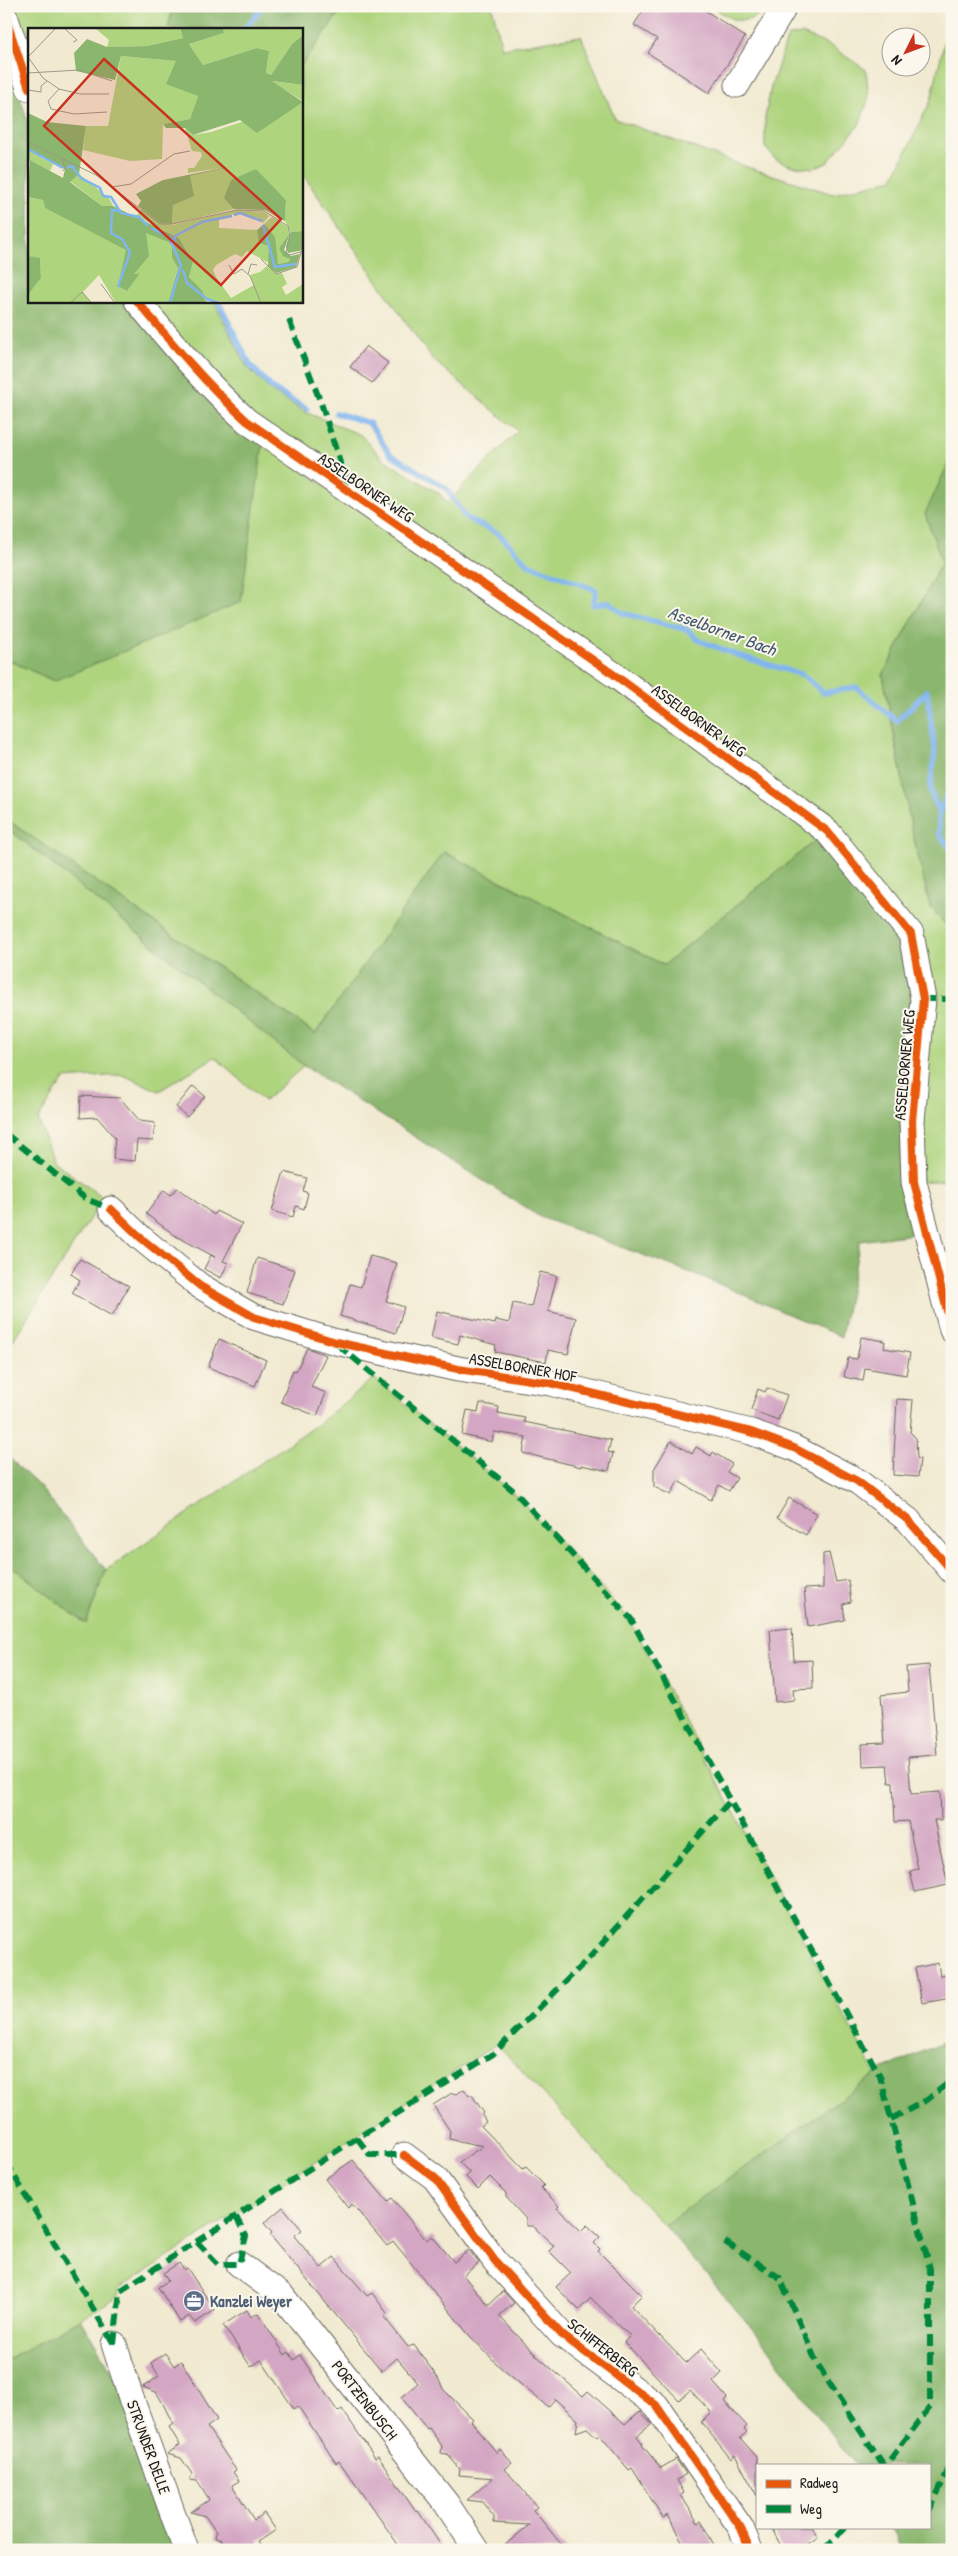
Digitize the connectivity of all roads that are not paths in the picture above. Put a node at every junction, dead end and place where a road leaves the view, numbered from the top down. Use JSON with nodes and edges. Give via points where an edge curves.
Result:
{"nodes":[{"id":1,"x":781,"y":6,"type":"edge"},
{"id":2,"x":6,"y":19,"type":"edge"},
{"id":3,"x":28,"y":85,"type":"edge"},
{"id":4,"x":737,"y":85,"type":"dead end"},
{"id":5,"x":138,"y":302,"type":"edge"},
{"id":6,"x":111,"y":1209,"type":"dead end"},
{"id":7,"x":952,"y":1330,"type":"edge"},
{"id":8,"x":952,"y":1571,"type":"edge"},
{"id":9,"x":404,"y":2156,"type":"dead end"},
{"id":10,"x":239,"y":2264,"type":"dead end"},
{"id":11,"x":114,"y":2344,"type":"dead end"},
{"id":12,"x":186,"y":2550,"type":"edge"},
{"id":13,"x":477,"y":2550,"type":"edge"},
{"id":14,"x":750,"y":2550,"type":"edge"}],
"edges":[{"from":1,"to":4,"type":"street","via":[[782,11]]},
{"from":2,"to":3,"type":"street"},
{"from":5,"to":7,"type":"street","name":"ASSELBORNER WEG","via":[[191,365],[247,421],[616,676],[826,832],[911,934],[923,999],[912,1122],[914,1182]]},
{"from":6,"to":8,"type":"street","name":"ASSELBORNER HOF","via":[[200,1286],[254,1317],[336,1342],[458,1369],[550,1383],[751,1432],[794,1448],[857,1481],[908,1520]]},
{"from":9,"to":14,"type":"street","name":"SCHIFFERBERG","via":[[435,2178],[495,2261],[562,2335],[656,2405],[741,2528]]},
{"from":10,"to":13,"type":"street","name":"PORTZENBUSCH","via":[[282,2296],[446,2503]]},
{"from":11,"to":12,"type":"street","name":"STRUNDER DELLE"}]}
